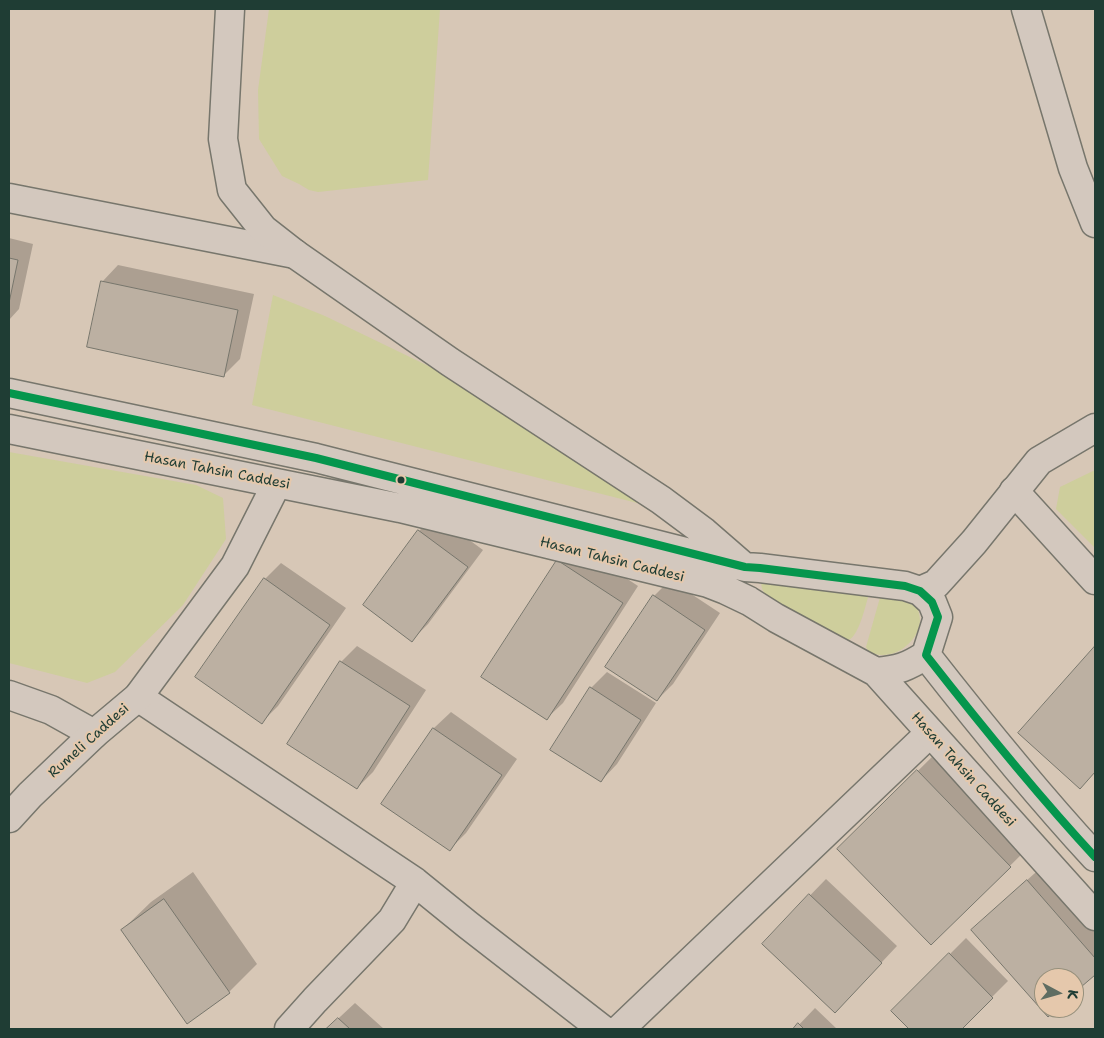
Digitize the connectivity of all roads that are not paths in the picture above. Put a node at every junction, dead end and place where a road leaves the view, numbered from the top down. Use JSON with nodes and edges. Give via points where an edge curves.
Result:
{"nodes":[{"id":1,"x":230,"y":9,"type":"edge"},
{"id":2,"x":1026,"y":9,"type":"edge"},
{"id":3,"x":9,"y":198,"type":"edge"},
{"id":4,"x":1095,"y":223,"type":"edge"},
{"id":5,"x":295,"y":254,"type":"junction"},
{"id":6,"x":9,"y":393,"type":"edge"},
{"id":7,"x":1095,"y":428,"type":"edge"},
{"id":8,"x":9,"y":429,"type":"edge"},
{"id":9,"x":277,"y":483,"type":"junction"},
{"id":10,"x":1014,"y":491,"type":"junction"},
{"id":11,"x":974,"y":542,"type":"junction"},
{"id":12,"x":745,"y":567,"type":"junction"},
{"id":13,"x":1095,"y":580,"type":"edge"},
{"id":14,"x":920,"y":591,"type":"junction"},
{"id":15,"x":749,"y":601,"type":"junction"},
{"id":16,"x":938,"y":617,"type":"junction"},
{"id":17,"x":926,"y":655,"type":"junction"},
{"id":18,"x":876,"y":672,"type":"junction"},
{"id":19,"x":9,"y":695,"type":"edge"},
{"id":20,"x":138,"y":697,"type":"junction"},
{"id":21,"x":930,"y":733,"type":"junction"},
{"id":22,"x":94,"y":734,"type":"junction"},
{"id":23,"x":9,"y":818,"type":"edge"},
{"id":24,"x":1095,"y":856,"type":"edge"},
{"id":25,"x":415,"y":882,"type":"junction"},
{"id":26,"x":1095,"y":916,"type":"edge"},
{"id":27,"x":289,"y":1029,"type":"edge"},
{"id":28,"x":602,"y":1029,"type":"edge"},
{"id":29,"x":620,"y":1029,"type":"edge"}],
"edges":[{"from":1,"to":5,"type":"street","via":[[223,139],[232,190],[262,229]]},
{"from":2,"to":4,"type":"street","via":[[1073,168]]},
{"from":3,"to":5,"type":"street"},
{"from":5,"to":12,"type":"street","via":[[450,362],[662,500]]},
{"from":6,"to":12,"type":"street","name":"Hasan Tahsin Caddesi","via":[[316,458]]},
{"from":7,"to":10,"type":"street","via":[[1039,461]]},
{"from":8,"to":9,"type":"street","name":"Hasan Tahsin Caddesi"},
{"from":9,"to":15,"type":"street","name":"Hasan Tahsin Caddesi","via":[[400,508],[708,584]]},
{"from":9,"to":20,"type":"street","name":"Rumeli Caddesi","via":[[235,566]]},
{"from":10,"to":11,"type":"street"},
{"from":10,"to":13,"type":"street"},
{"from":11,"to":14,"type":"street","via":[[936,584]]},
{"from":11,"to":16,"type":"street"},
{"from":12,"to":14,"type":"street","name":"Hasan Tahsin Caddesi","via":[[905,586]]},
{"from":12,"to":15,"type":"street","via":[[739,576],[739,589]]},
{"from":14,"to":16,"type":"street","via":[[932,602]]},
{"from":15,"to":18,"type":"street","name":"Hasan Tahsin Caddesi"},
{"from":16,"to":17,"type":"street"},
{"from":17,"to":18,"type":"street","via":[[911,665]]},
{"from":17,"to":24,"type":"street","via":[[975,719]]},
{"from":18,"to":21,"type":"street","name":"Hasan Tahsin Caddesi"},
{"from":19,"to":22,"type":"street","via":[[50,710]]},
{"from":20,"to":22,"type":"street","name":"Rumeli Caddesi"},
{"from":20,"to":25,"type":"street"},
{"from":21,"to":26,"type":"street","name":"Hasan Tahsin Caddesi"},
{"from":21,"to":29,"type":"street"},
{"from":22,"to":23,"type":"street","name":"Rumeli Caddesi"},
{"from":25,"to":27,"type":"street","via":[[392,920]]},
{"from":25,"to":28,"type":"street"}]}
